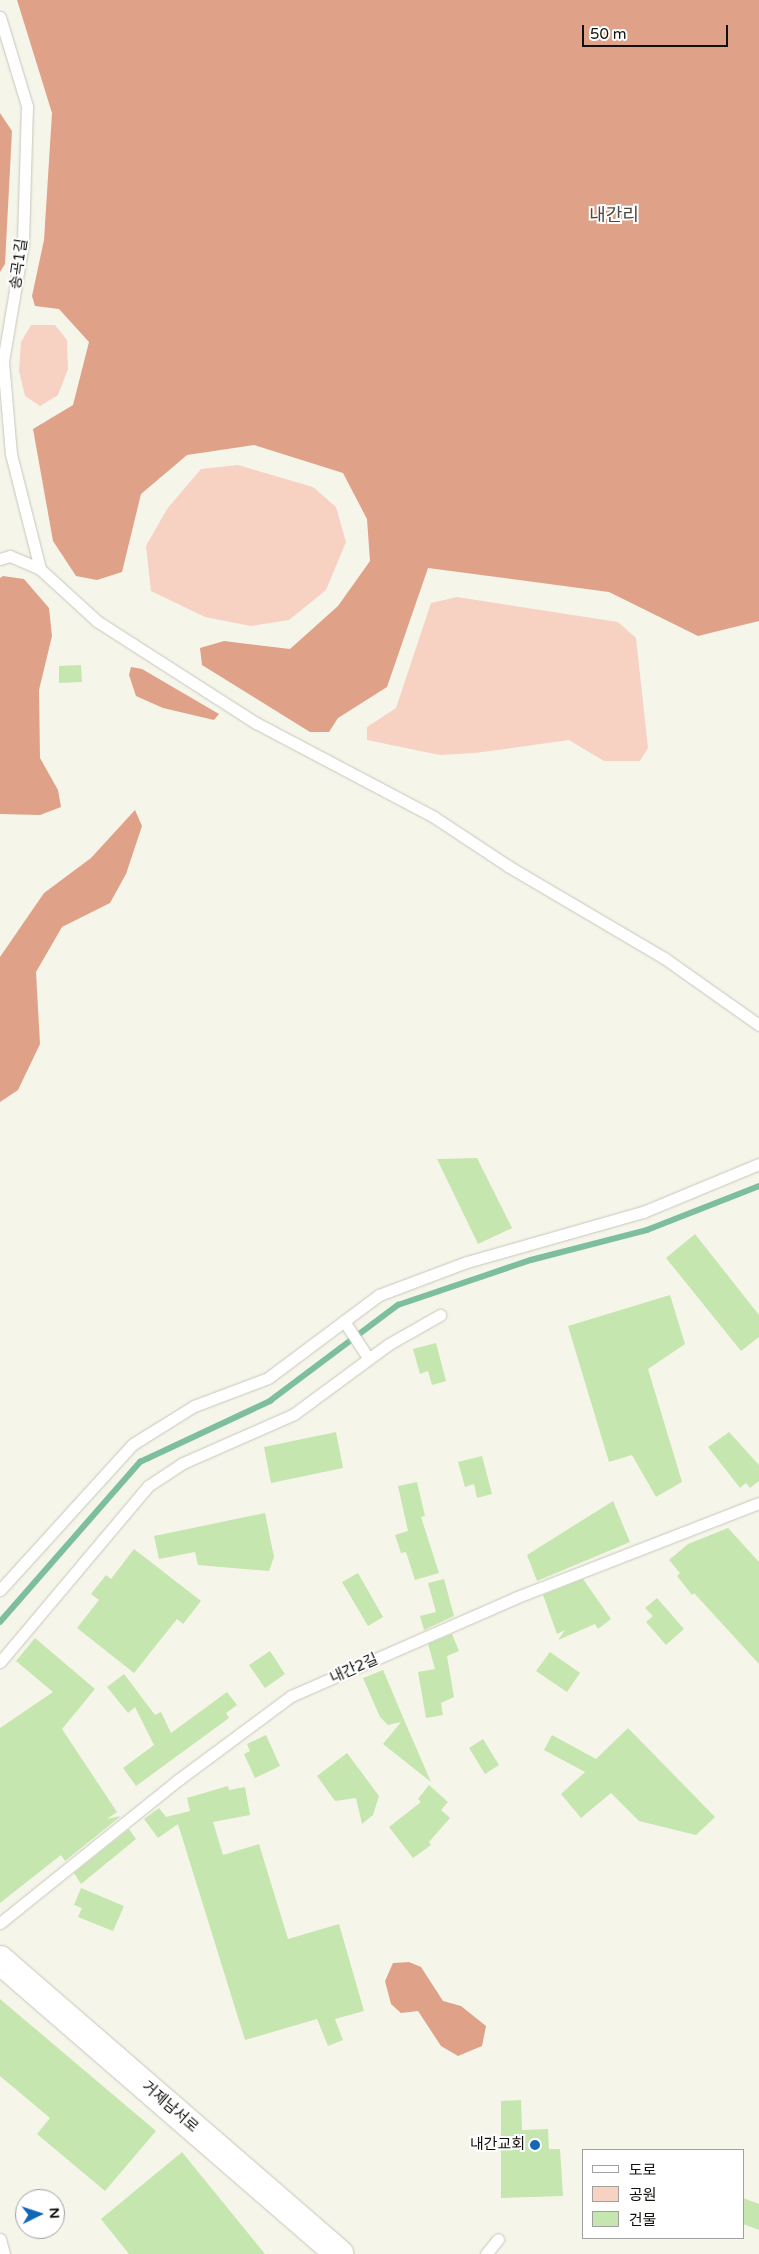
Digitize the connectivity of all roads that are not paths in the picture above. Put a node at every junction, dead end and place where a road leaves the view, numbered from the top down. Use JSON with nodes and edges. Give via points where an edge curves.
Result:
{"nodes":[{"id":1,"x":0,"y":17,"type":"edge"},
{"id":2,"x":0,"y":559,"type":"edge"},
{"id":3,"x":40,"y":569,"type":"junction"},
{"id":4,"x":759,"y":1025,"type":"edge"},
{"id":5,"x":759,"y":1164,"type":"edge"},
{"id":6,"x":440,"y":1315,"type":"dead end"},
{"id":7,"x":344,"y":1321,"type":"junction"},
{"id":8,"x":369,"y":1359,"type":"junction"},
{"id":9,"x":759,"y":1503,"type":"edge"},
{"id":10,"x":0,"y":1590,"type":"edge"},
{"id":11,"x":0,"y":1662,"type":"edge"},
{"id":12,"x":0,"y":1923,"type":"edge"},
{"id":13,"x":0,"y":1960,"type":"edge"},
{"id":14,"x":0,"y":2239,"type":"edge"},
{"id":15,"x":498,"y":2239,"type":"dead end"},
{"id":16,"x":4,"y":2254,"type":"edge"},
{"id":17,"x":340,"y":2254,"type":"edge"},
{"id":18,"x":486,"y":2254,"type":"edge"}],
"edges":[{"from":1,"to":3,"type":"lane","name":"송곡1길","via":[[27,106],[23,242],[3,361],[11,454]]},
{"from":2,"to":3,"type":"lane","via":[[10,556]]},
{"from":3,"to":4,"type":"lane","via":[[97,621],[256,723],[434,817],[508,866],[664,958]]},
{"from":5,"to":7,"type":"lane","via":[[644,1212],[467,1262],[388,1292]]},
{"from":6,"to":8,"type":"lane"},
{"from":7,"to":8,"type":"lane"},
{"from":7,"to":10,"type":"lane","via":[[268,1378],[194,1406],[133,1444]]},
{"from":8,"to":11,"type":"lane","via":[[294,1414],[183,1463],[148,1486]]},
{"from":9,"to":12,"type":"lane","name":"내간2길","via":[[515,1598],[292,1696],[178,1780]]},
{"from":13,"to":17,"type":"main road","name":"거제남서로"},
{"from":14,"to":16,"type":"lane"},
{"from":15,"to":18,"type":"lane"}]}
